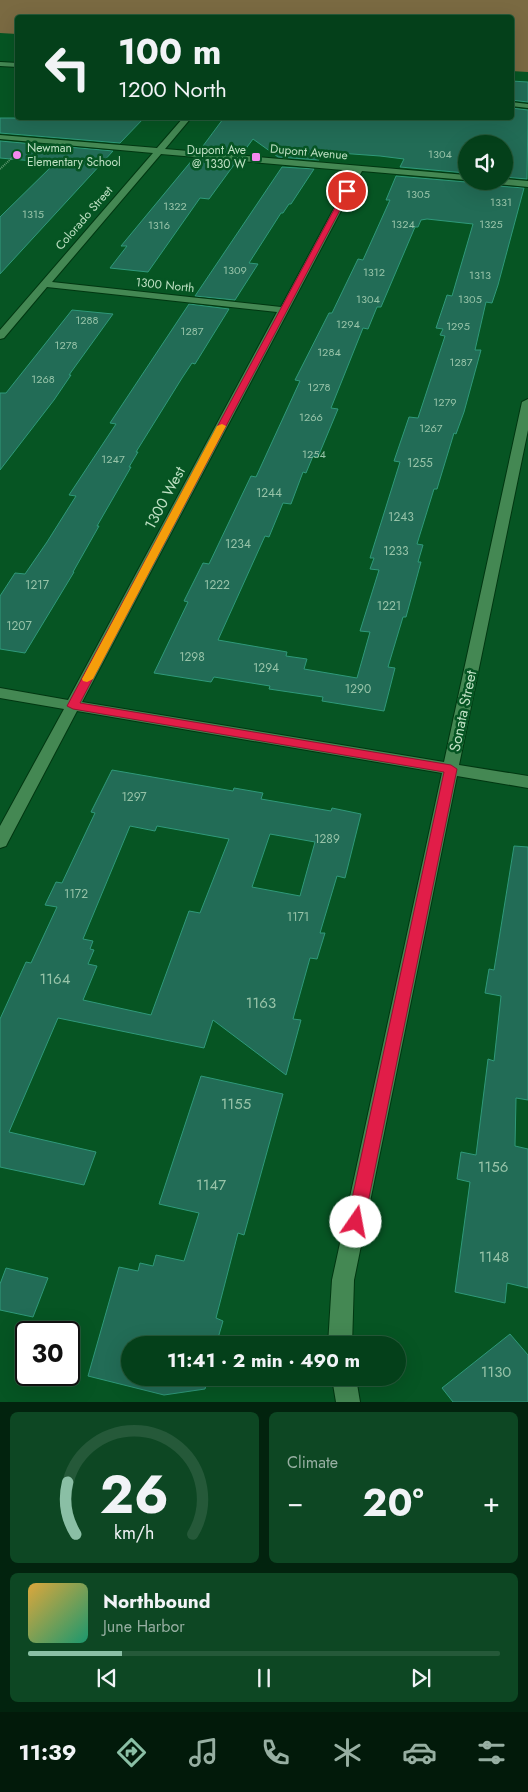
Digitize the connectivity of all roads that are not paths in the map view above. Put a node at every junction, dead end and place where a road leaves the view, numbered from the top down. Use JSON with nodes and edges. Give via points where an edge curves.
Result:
{"nodes":[{"id":1,"x":0,"y":64,"type":"edge"},
{"id":2,"x":15,"y":65,"type":"edge"},
{"id":3,"x":514,"y":104,"type":"edge"},
{"id":4,"x":528,"y":106,"type":"edge"},
{"id":5,"x":185,"y":120,"type":"edge"},
{"id":6,"x":0,"y":137,"type":"edge"},
{"id":7,"x":159,"y":151,"type":"junction"},
{"id":8,"x":359,"y":169,"type":"junction"},
{"id":9,"x":458,"y":177,"type":"edge"},
{"id":10,"x":513,"y":183,"type":"edge"},
{"id":11,"x":528,"y":184,"type":"edge"},
{"id":12,"x":44,"y":284,"type":"junction"},
{"id":13,"x":284,"y":310,"type":"junction"},
{"id":14,"x":0,"y":336,"type":"edge"},
{"id":15,"x":528,"y":402,"type":"edge"},
{"id":16,"x":0,"y":693,"type":"edge"},
{"id":17,"x":73,"y":706,"type":"junction"},
{"id":18,"x":451,"y":769,"type":"junction"},
{"id":19,"x":528,"y":782,"type":"edge"},
{"id":20,"x":0,"y":842,"type":"edge"},
{"id":21,"x":341,"y":1336,"type":"edge"},
{"id":22,"x":345,"y":1386,"type":"edge"},
{"id":23,"x":348,"y":1402,"type":"edge"}],
"edges":[{"from":1,"to":2,"type":"street"},
{"from":3,"to":4,"type":"street"},
{"from":5,"to":7,"type":"street","name":"Colorado Street"},
{"from":6,"to":7,"type":"street","name":"Dupont Avenue"},
{"from":7,"to":8,"type":"street","name":"Dupont Avenue"},
{"from":7,"to":12,"type":"street","name":"Colorado Street"},
{"from":8,"to":9,"type":"street","name":"Dupont Avenue"},
{"from":8,"to":13,"type":"street","name":"1300 West"},
{"from":10,"to":11,"type":"street"},
{"from":12,"to":13,"type":"street","name":"1300 North"},
{"from":12,"to":14,"type":"street","name":"Colorado Street"},
{"from":13,"to":17,"type":"street","name":"1300 West"},
{"from":15,"to":18,"type":"street","name":"Sonata Street"},
{"from":16,"to":17,"type":"street"},
{"from":17,"to":18,"type":"street"},
{"from":17,"to":20,"type":"street","name":"1300 West"},
{"from":18,"to":19,"type":"street"},
{"from":18,"to":21,"type":"street","name":"Sonata Street","via":[[344,1280]]},
{"from":22,"to":23,"type":"street"}]}
